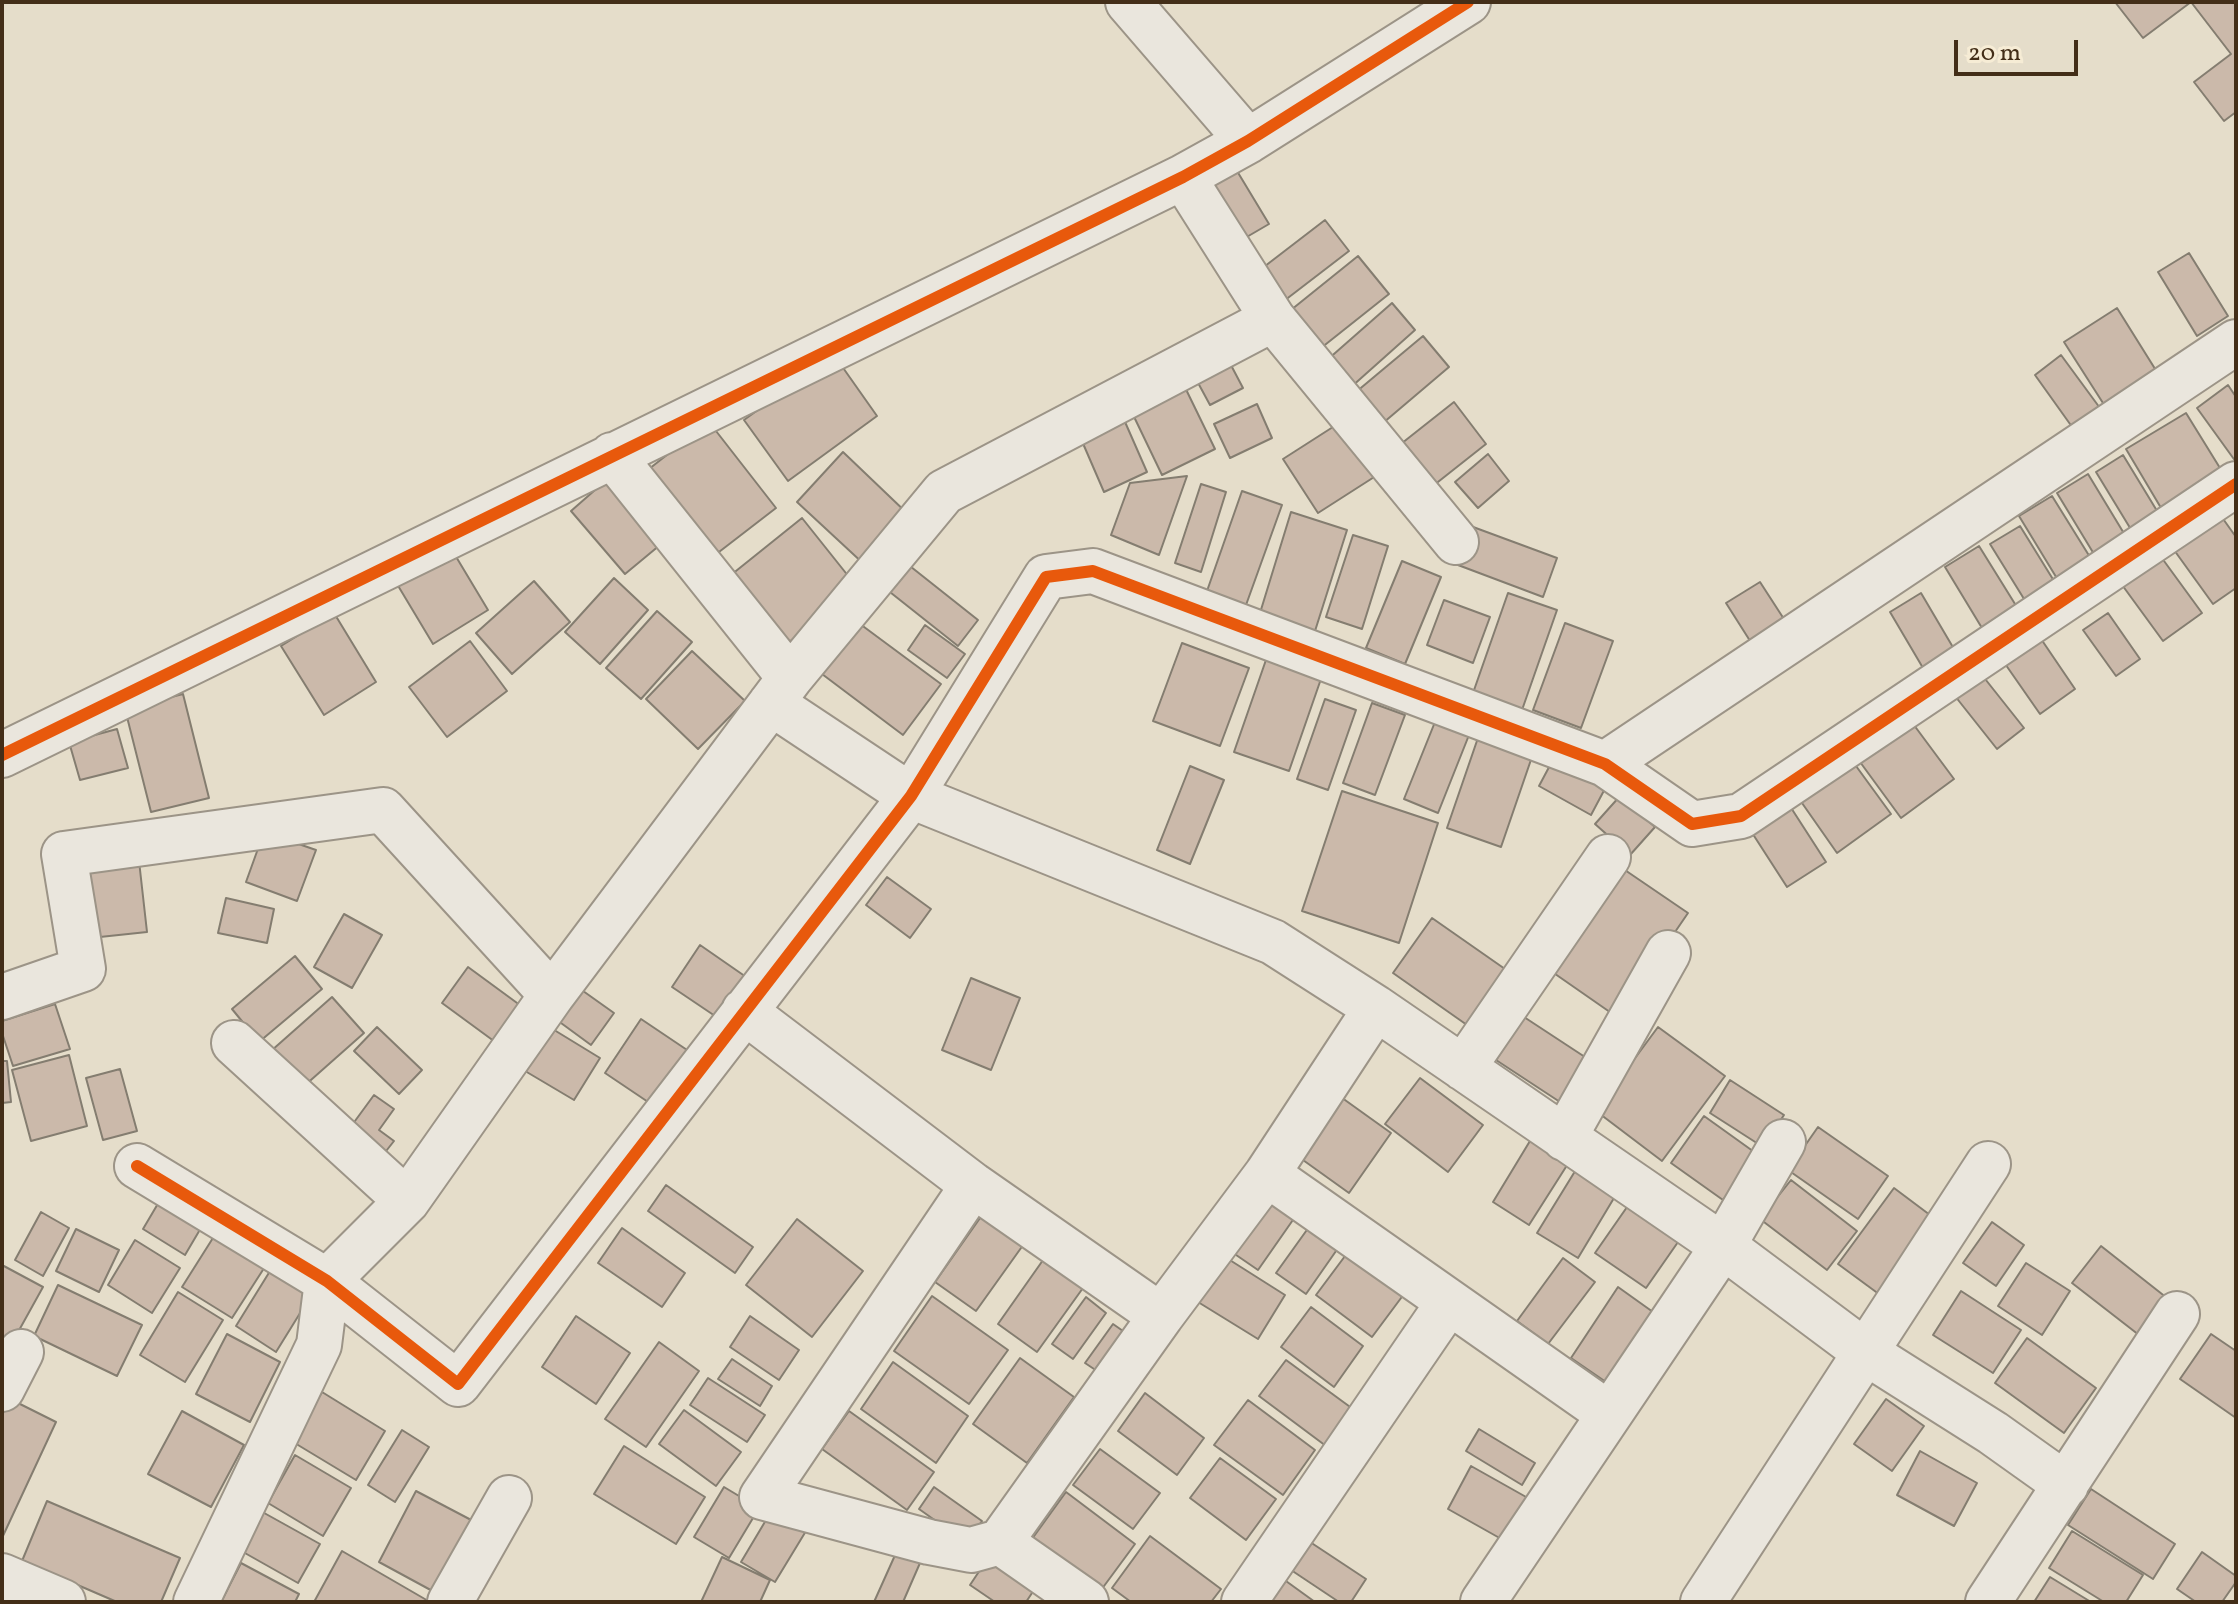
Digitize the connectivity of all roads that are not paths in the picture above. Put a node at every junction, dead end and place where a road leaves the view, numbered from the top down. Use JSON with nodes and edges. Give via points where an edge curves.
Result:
{"nodes":[{"id":1,"x":1128,"y":2,"type":"edge"},
{"id":2,"x":1468,"y":2,"type":"edge"},
{"id":3,"x":1248,"y":141,"type":"junction"},
{"id":4,"x":1183,"y":177,"type":"junction"},
{"id":5,"x":1273,"y":319,"type":"junction"},
{"id":6,"x":2236,"y":342,"type":"edge"},
{"id":7,"x":612,"y":455,"type":"junction"},
{"id":8,"x":2236,"y":484,"type":"edge"},
{"id":9,"x":1456,"y":542,"type":"dead end"},
{"id":10,"x":781,"y":690,"type":"junction"},
{"id":11,"x":2,"y":755,"type":"edge"},
{"id":12,"x":1605,"y":764,"type":"junction"},
{"id":13,"x":911,"y":796,"type":"junction"},
{"id":14,"x":1608,"y":857,"type":"dead end"},
{"id":15,"x":1668,"y":953,"type":"dead end"},
{"id":16,"x":552,"y":995,"type":"junction"},
{"id":17,"x":2,"y":997,"type":"edge"},
{"id":18,"x":1376,"y":1008,"type":"junction"},
{"id":19,"x":744,"y":1011,"type":"junction"},
{"id":20,"x":234,"y":1043,"type":"dead end"},
{"id":21,"x":1463,"y":1068,"type":"junction"},
{"id":22,"x":1564,"y":1138,"type":"junction"},
{"id":23,"x":1783,"y":1142,"type":"dead end"},
{"id":24,"x":1988,"y":1164,"type":"dead end"},
{"id":25,"x":137,"y":1166,"type":"dead end"},
{"id":26,"x":1267,"y":1174,"type":"junction"},
{"id":27,"x":973,"y":1185,"type":"junction"},
{"id":28,"x":407,"y":1201,"type":"junction"},
{"id":29,"x":1723,"y":1246,"type":"junction"},
{"id":30,"x":327,"y":1281,"type":"junction"},
{"id":31,"x":1449,"y":1302,"type":"junction"},
{"id":32,"x":2177,"y":1314,"type":"dead end"},
{"id":33,"x":1161,"y":1316,"type":"junction"},
{"id":34,"x":1865,"y":1352,"type":"junction"},
{"id":35,"x":1609,"y":1414,"type":"junction"},
{"id":36,"x":2066,"y":1485,"type":"junction"},
{"id":37,"x":509,"y":1498,"type":"dead end"},
{"id":38,"x":1000,"y":1542,"type":"junction"},
{"id":39,"x":2,"y":1576,"type":"edge"},
{"id":40,"x":63,"y":1602,"type":"edge"},
{"id":41,"x":196,"y":1602,"type":"edge"},
{"id":42,"x":450,"y":1602,"type":"edge"},
{"id":43,"x":1086,"y":1602,"type":"edge"},
{"id":44,"x":1244,"y":1602,"type":"edge"},
{"id":45,"x":1483,"y":1602,"type":"edge"},
{"id":46,"x":1703,"y":1602,"type":"edge"},
{"id":47,"x":1988,"y":1602,"type":"edge"}],
"edges":[{"from":1,"to":3,"type":"street"},
{"from":2,"to":3,"type":"street"},
{"from":3,"to":4,"type":"street"},
{"from":4,"to":5,"type":"street"},
{"from":4,"to":7,"type":"street"},
{"from":5,"to":9,"type":"street"},
{"from":5,"to":10,"type":"street","via":[[944,492]]},
{"from":6,"to":12,"type":"street"},
{"from":7,"to":10,"type":"street"},
{"from":7,"to":11,"type":"street"},
{"from":8,"to":12,"type":"street","via":[[1741,816],[1692,824]]},
{"from":10,"to":13,"type":"street"},
{"from":10,"to":16,"type":"street"},
{"from":12,"to":13,"type":"street","via":[[1093,571],[1046,577]]},
{"from":13,"to":18,"type":"street","via":[[1273,942]]},
{"from":13,"to":19,"type":"street"},
{"from":14,"to":21,"type":"street"},
{"from":15,"to":22,"type":"street"},
{"from":16,"to":17,"type":"street","via":[[383,810],[64,854],[83,969]]},
{"from":16,"to":28,"type":"street"},
{"from":18,"to":21,"type":"street"},
{"from":18,"to":26,"type":"street"},
{"from":19,"to":27,"type":"street"},
{"from":19,"to":30,"type":"street","via":[[458,1384]]},
{"from":20,"to":28,"type":"street"},
{"from":21,"to":22,"type":"street"},
{"from":22,"to":29,"type":"street"},
{"from":23,"to":29,"type":"street"},
{"from":24,"to":34,"type":"street"},
{"from":25,"to":30,"type":"street"},
{"from":26,"to":31,"type":"street"},
{"from":26,"to":33,"type":"street"},
{"from":27,"to":33,"type":"street"},
{"from":27,"to":38,"type":"street","via":[[762,1497],[971,1550]]},
{"from":28,"to":30,"type":"street"},
{"from":29,"to":34,"type":"street"},
{"from":29,"to":35,"type":"street"},
{"from":30,"to":41,"type":"street","via":[[319,1345]]},
{"from":31,"to":35,"type":"street"},
{"from":31,"to":44,"type":"street"},
{"from":32,"to":36,"type":"street"},
{"from":33,"to":38,"type":"street"},
{"from":34,"to":36,"type":"street"},
{"from":34,"to":46,"type":"street"},
{"from":35,"to":45,"type":"street"},
{"from":36,"to":47,"type":"street"},
{"from":37,"to":42,"type":"street"},
{"from":38,"to":43,"type":"street"},
{"from":39,"to":40,"type":"street"}]}
